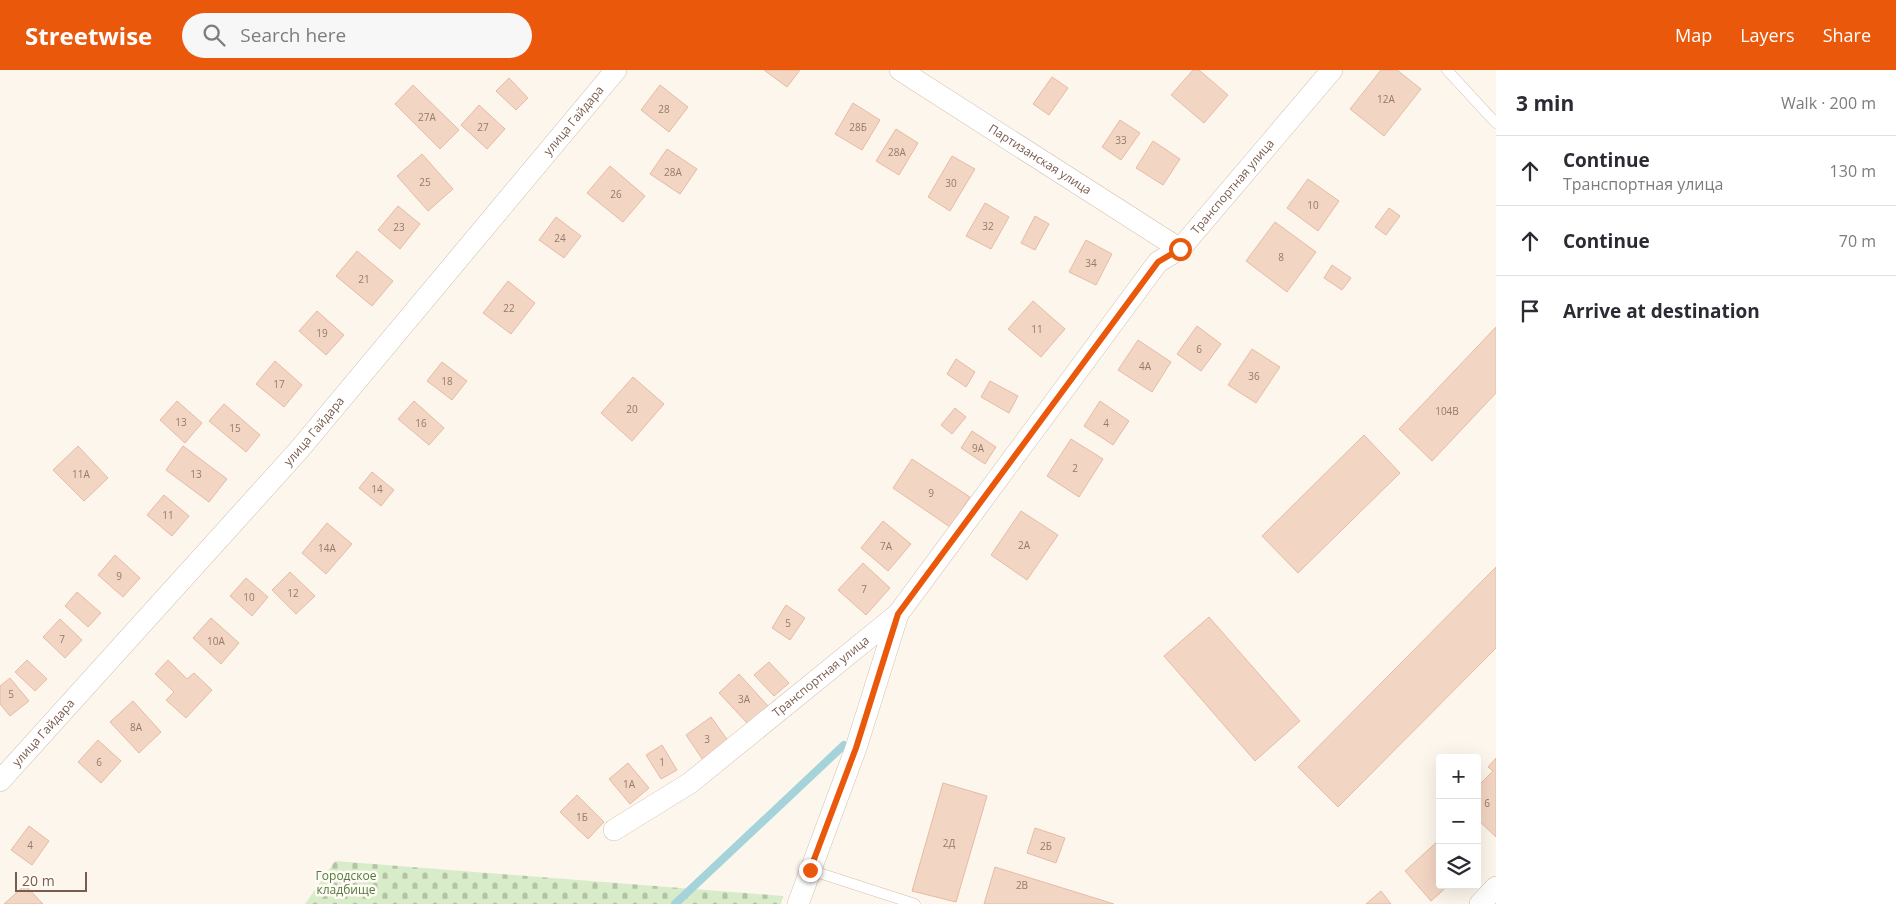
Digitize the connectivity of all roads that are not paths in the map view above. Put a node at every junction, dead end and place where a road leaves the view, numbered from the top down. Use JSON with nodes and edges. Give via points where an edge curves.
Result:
{"nodes":[{"id":1,"x":616,"y":70,"type":"edge"},
{"id":2,"x":900,"y":70,"type":"edge"},
{"id":3,"x":1332,"y":70,"type":"edge"},
{"id":4,"x":1447,"y":70,"type":"edge"},
{"id":5,"x":1496,"y":123,"type":"edge"},
{"id":6,"x":1180,"y":249,"type":"junction"},
{"id":7,"x":898,"y":614,"type":"junction"},
{"id":8,"x":0,"y":781,"type":"edge"},
{"id":9,"x":614,"y":830,"type":"dead end"},
{"id":10,"x":810,"y":870,"type":"junction"},
{"id":11,"x":1496,"y":887,"type":"edge"},
{"id":12,"x":798,"y":904,"type":"edge"},
{"id":13,"x":914,"y":904,"type":"edge"},
{"id":14,"x":1480,"y":904,"type":"edge"}],
"edges":[{"from":1,"to":8,"type":"street","name":"улица Гайдара","via":[[298,451]]},
{"from":2,"to":6,"type":"street","name":"Партизанская улица"},
{"from":3,"to":6,"type":"street","name":"Транспортная улица"},
{"from":4,"to":5,"type":"lane"},
{"from":6,"to":7,"type":"street","name":"Транспортная улица","via":[[1158,262]]},
{"from":7,"to":9,"type":"street","name":"Транспортная улица","via":[[690,783]]},
{"from":7,"to":10,"type":"street","via":[[856,748]]},
{"from":10,"to":12,"type":"street"},
{"from":10,"to":13,"type":"lane"},
{"from":11,"to":14,"type":"street"}]}
